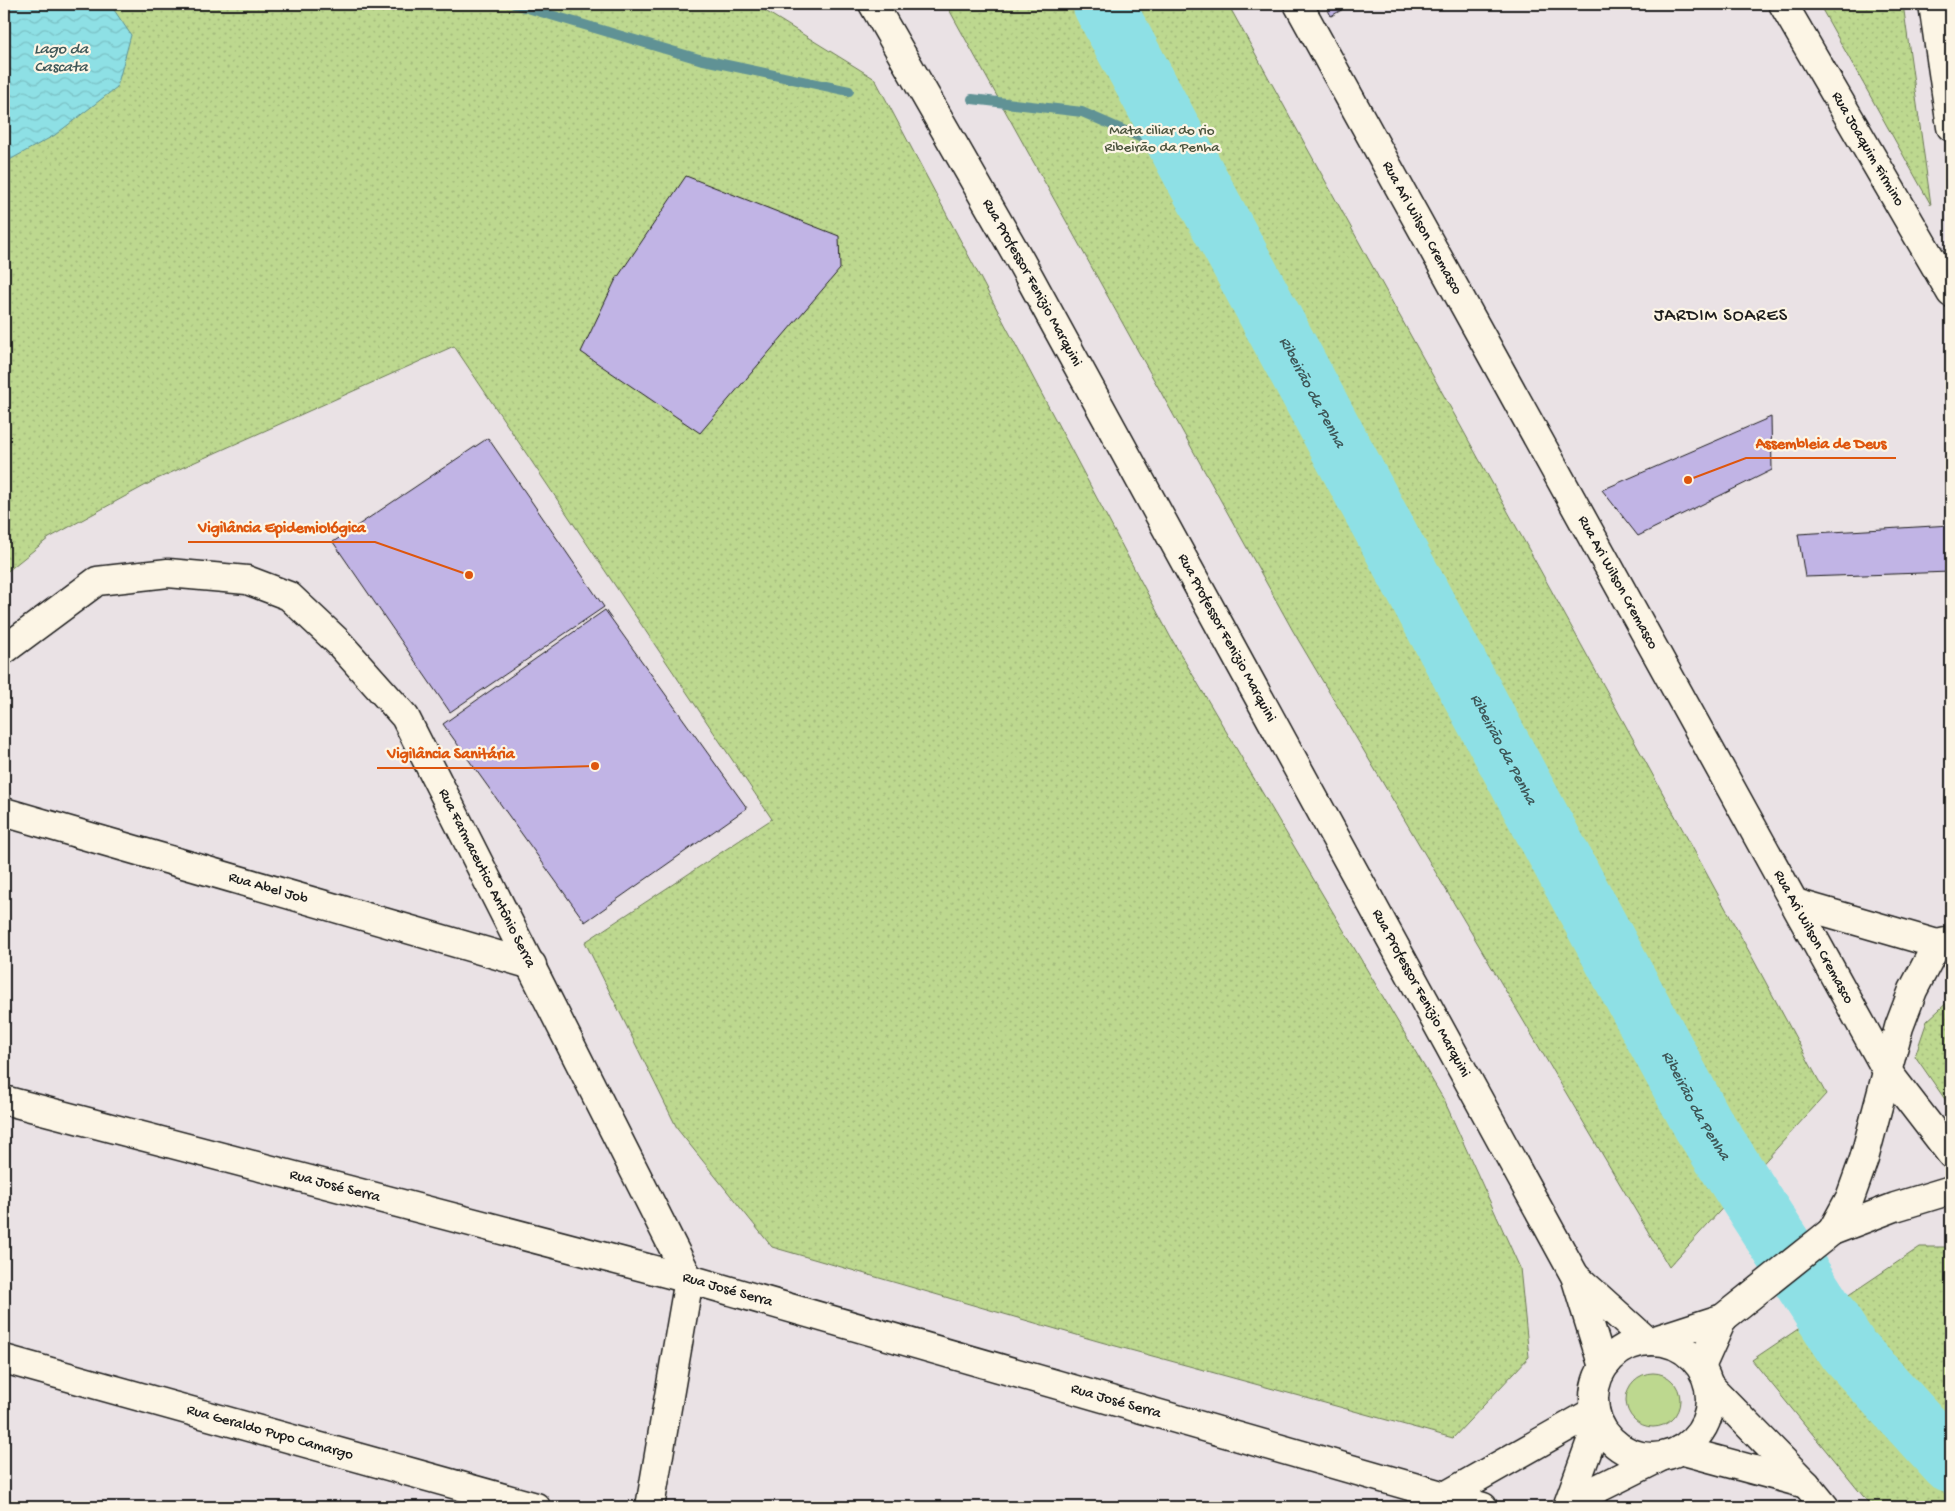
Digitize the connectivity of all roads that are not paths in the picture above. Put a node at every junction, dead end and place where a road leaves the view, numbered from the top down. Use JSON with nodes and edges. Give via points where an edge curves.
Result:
{"nodes":[{"id":1,"x":873,"y":4,"type":"edge"},
{"id":2,"x":1298,"y":4,"type":"edge"},
{"id":3,"x":1783,"y":4,"type":"edge"},
{"id":4,"x":1933,"y":4,"type":"edge"},
{"id":5,"x":1951,"y":127,"type":"edge"},
{"id":6,"x":1951,"y":294,"type":"edge"},
{"id":7,"x":4,"y":650,"type":"edge"},
{"id":8,"x":4,"y":812,"type":"edge"},
{"id":9,"x":1795,"y":903,"type":"junction"},
{"id":10,"x":1944,"y":942,"type":"edge"},
{"id":11,"x":532,"y":965,"type":"junction"},
{"id":12,"x":1888,"y":1071,"type":"junction"},
{"id":13,"x":4,"y":1100,"type":"edge"},
{"id":14,"x":1951,"y":1154,"type":"edge"},
{"id":15,"x":1951,"y":1190,"type":"edge"},
{"id":16,"x":1824,"y":1238,"type":"junction"},
{"id":17,"x":1575,"y":1276,"type":"junction"},
{"id":18,"x":690,"y":1279,"type":"junction"},
{"id":19,"x":1733,"y":1311,"type":"junction"},
{"id":20,"x":1649,"y":1341,"type":"junction"},
{"id":21,"x":4,"y":1359,"type":"edge"},
{"id":22,"x":1603,"y":1367,"type":"junction"},
{"id":23,"x":1705,"y":1376,"type":"junction"},
{"id":24,"x":1597,"y":1417,"type":"junction"},
{"id":25,"x":1670,"y":1453,"type":"junction"},
{"id":26,"x":1807,"y":1485,"type":"junction"},
{"id":27,"x":1447,"y":1495,"type":"junction"},
{"id":28,"x":1568,"y":1505,"type":"edge"},
{"id":29,"x":536,"y":1507,"type":"edge"},
{"id":30,"x":650,"y":1507,"type":"edge"},
{"id":31,"x":1483,"y":1507,"type":"edge"},
{"id":32,"x":1825,"y":1507,"type":"edge"}],
"edges":[{"from":1,"to":17,"type":"street","name":"Rua Professor Fenizio Marquini","via":[[1021,262]]},
{"from":2,"to":9,"type":"street","name":"Rua Ari Wilson Cremasco"},
{"from":3,"to":6,"type":"street","name":"Rua Joaquim Firmino"},
{"from":4,"to":5,"type":"street"},
{"from":7,"to":11,"type":"street","name":"Rua Farmaceutico Antônio Serra","via":[[97,581],[168,573],[247,580],[289,596],[338,642],[405,717]]},
{"from":8,"to":11,"type":"street","name":"Rua Abel Job"},
{"from":9,"to":10,"type":"street"},
{"from":9,"to":12,"type":"street","name":"Rua Ari Wilson Cremasco"},
{"from":10,"to":12,"type":"street","via":[[1912,990]]},
{"from":11,"to":18,"type":"street","name":"Rua Farmaceutico Antônio Serra"},
{"from":12,"to":14,"type":"street","name":"Rua Ari Wilson Cremasco"},
{"from":12,"to":16,"type":"street","via":[[1850,1198]]},
{"from":13,"to":18,"type":"street","name":"Rua José Serra"},
{"from":15,"to":16,"type":"street","via":[[1895,1207]]},
{"from":16,"to":19,"type":"street"},
{"from":17,"to":20,"type":"street"},
{"from":17,"to":22,"type":"street"},
{"from":18,"to":27,"type":"street","name":"Rua José Serra"},
{"from":18,"to":30,"type":"street"},
{"from":19,"to":20,"type":"street"},
{"from":19,"to":23,"type":"street"},
{"from":20,"to":22,"type":"street","via":[[1633,1344],[1616,1353]]},
{"from":20,"to":23,"type":"street","via":[[1671,1344],[1688,1353]]},
{"from":21,"to":29,"type":"street","name":"Rua Geraldo Pupo Camargo"},
{"from":22,"to":24,"type":"street","via":[[1595,1385]]},
{"from":23,"to":25,"type":"street","via":[[1711,1404],[1706,1423],[1695,1439]]},
{"from":23,"to":26,"type":"street"},
{"from":24,"to":25,"type":"street","via":[[1609,1438],[1624,1450],[1642,1456]]},
{"from":24,"to":27,"type":"street"},
{"from":24,"to":28,"type":"street"},
{"from":25,"to":26,"type":"street"},
{"from":25,"to":28,"type":"street"},
{"from":26,"to":32,"type":"street"},
{"from":27,"to":31,"type":"street","name":"Rua José Serra"}]}
